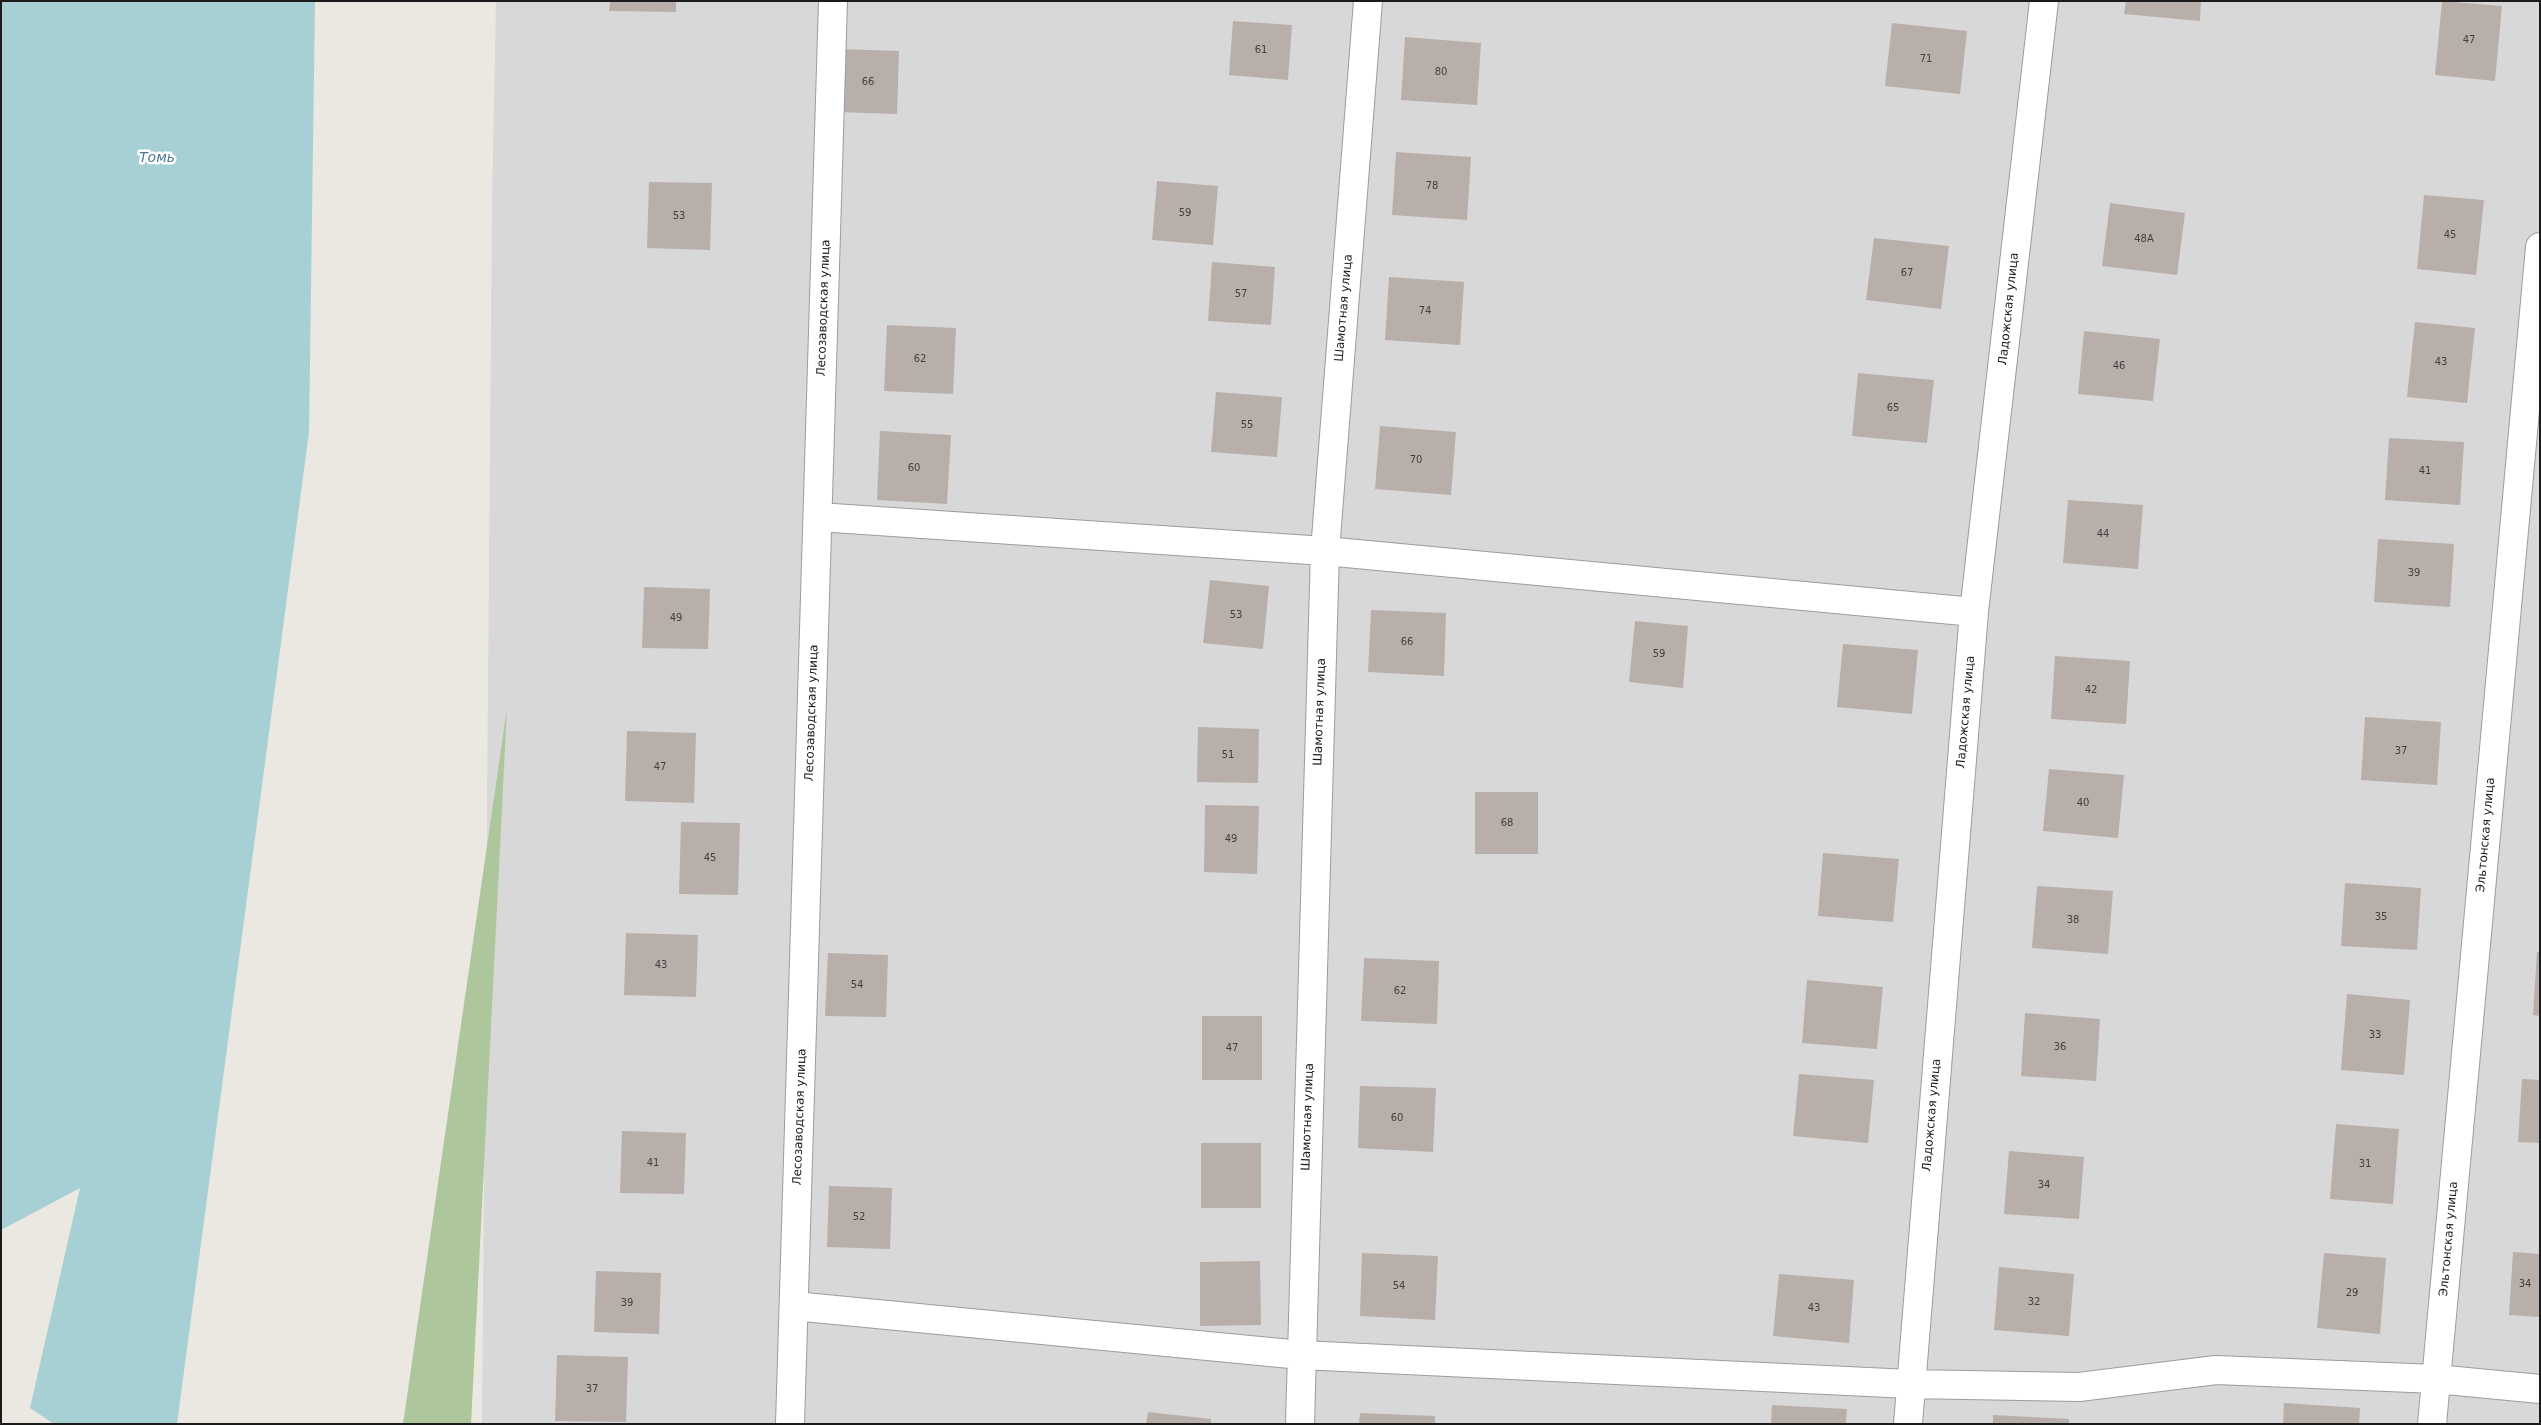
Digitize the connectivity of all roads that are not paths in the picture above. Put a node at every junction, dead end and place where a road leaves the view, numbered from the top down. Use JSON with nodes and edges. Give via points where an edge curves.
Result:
{"nodes":[{"id":1,"x":833,"y":1,"type":"edge"},
{"id":2,"x":1368,"y":1,"type":"edge"},
{"id":3,"x":2044,"y":1,"type":"edge"},
{"id":4,"x":2540,"y":247,"type":"edge"},
{"id":5,"x":818,"y":517,"type":"junction"},
{"id":6,"x":1325,"y":551,"type":"junction"},
{"id":7,"x":1974,"y":612,"type":"junction"},
{"id":8,"x":794,"y":1306,"type":"junction"},
{"id":9,"x":1302,"y":1355,"type":"junction"},
{"id":10,"x":2436,"y":1379,"type":"junction"},
{"id":11,"x":1910,"y":1384,"type":"junction"},
{"id":12,"x":2540,"y":1389,"type":"edge"},
{"id":13,"x":790,"y":1424,"type":"edge"},
{"id":14,"x":1300,"y":1424,"type":"edge"},
{"id":15,"x":1908,"y":1424,"type":"edge"},
{"id":16,"x":2432,"y":1424,"type":"edge"}],
"edges":[{"from":1,"to":5,"type":"street","name":"Лесозаводская улица"},
{"from":2,"to":6,"type":"street","name":"Шамотная улица"},
{"from":3,"to":7,"type":"street","name":"Ладожская улица"},
{"from":4,"to":10,"type":"street","name":"Эльтонская улица"},
{"from":5,"to":6,"type":"street"},
{"from":5,"to":8,"type":"street","name":"Лесозаводская улица"},
{"from":6,"to":7,"type":"street"},
{"from":6,"to":9,"type":"street","name":"Шамотная улица"},
{"from":7,"to":11,"type":"street","name":"Ладожская улица"},
{"from":8,"to":9,"type":"street"},
{"from":8,"to":13,"type":"street","name":"Лесозаводская улица"},
{"from":9,"to":11,"type":"street"},
{"from":9,"to":14,"type":"street","name":"Шамотная улица"},
{"from":10,"to":11,"type":"street","via":[[2216,1370],[2079,1387]]},
{"from":10,"to":12,"type":"street"},
{"from":10,"to":16,"type":"street","name":"Эльтонская улица"},
{"from":11,"to":15,"type":"street","name":"Ладожская улица"}]}
